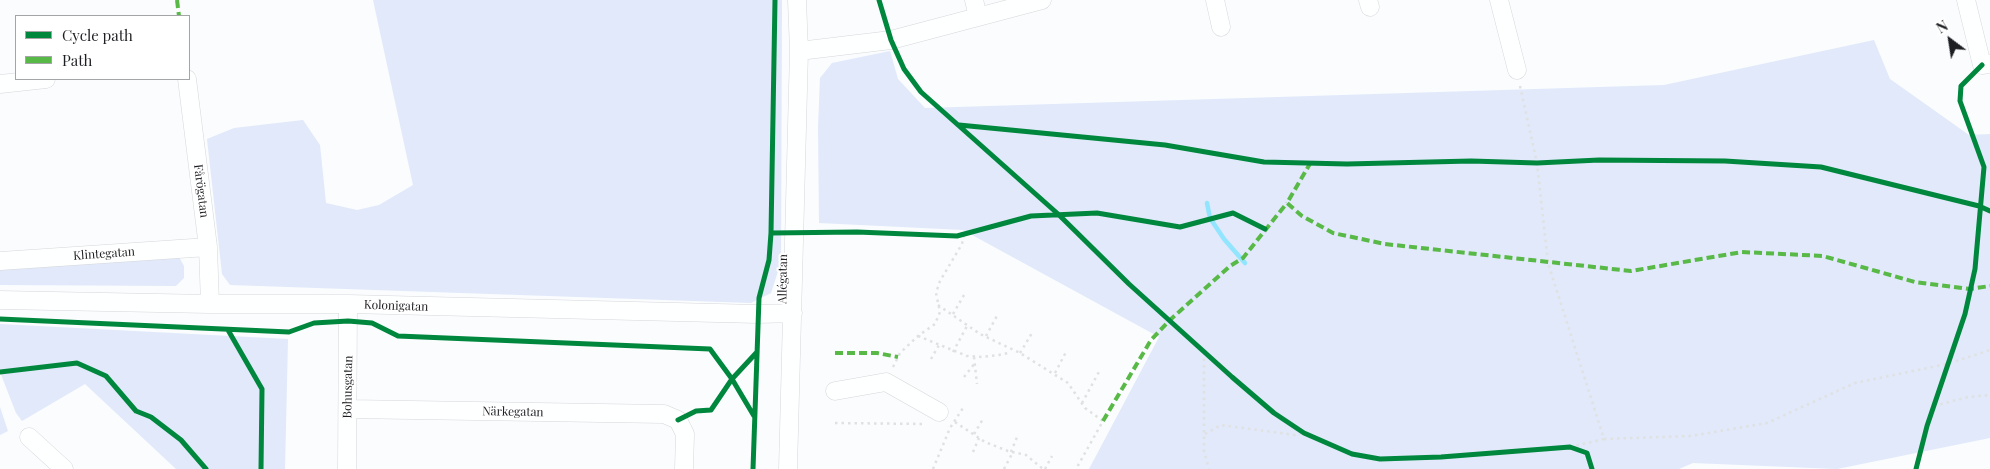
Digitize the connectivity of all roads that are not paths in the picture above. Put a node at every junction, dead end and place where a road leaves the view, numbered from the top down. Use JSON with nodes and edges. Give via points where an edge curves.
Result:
{"nodes":[{"id":1,"x":798,"y":0,"type":"edge"},
{"id":2,"x":974,"y":0,"type":"edge"},
{"id":3,"x":1042,"y":0,"type":"edge"},
{"id":4,"x":1215,"y":0,"type":"edge"},
{"id":5,"x":1499,"y":0,"type":"edge"},
{"id":6,"x":1966,"y":0,"type":"edge"},
{"id":7,"x":978,"y":17,"type":"junction"},
{"id":8,"x":1221,"y":27,"type":"dead end"},
{"id":9,"x":799,"y":51,"type":"junction"},
{"id":10,"x":1990,"y":64,"type":"edge"},
{"id":11,"x":1517,"y":70,"type":"road end"},
{"id":12,"x":37,"y":80,"type":"edge"},
{"id":13,"x":187,"y":80,"type":"edge"},
{"id":14,"x":0,"y":84,"type":"edge"},
{"id":15,"x":208,"y":248,"type":"junction"},
{"id":16,"x":0,"y":261,"type":"edge"},
{"id":17,"x":0,"y":300,"type":"edge"},
{"id":18,"x":210,"y":304,"type":"junction"},
{"id":19,"x":348,"y":304,"type":"junction"},
{"id":20,"x":793,"y":313,"type":"junction"},
{"id":21,"x":835,"y":391,"type":"dead end"},
{"id":22,"x":348,"y":409,"type":"junction"},
{"id":23,"x":945,"y":419,"type":"road end"},
{"id":24,"x":29,"y":437,"type":"dead end"},
{"id":25,"x":64,"y":469,"type":"edge"},
{"id":26,"x":347,"y":469,"type":"edge"},
{"id":27,"x":684,"y":469,"type":"edge"},
{"id":28,"x":788,"y":469,"type":"edge"}],
"edges":[{"from":1,"to":9,"type":"street","name":"Allégatan"},
{"from":2,"to":7,"type":"street"},
{"from":3,"to":7,"type":"street"},
{"from":4,"to":8,"type":"street"},
{"from":5,"to":11,"type":"street"},
{"from":6,"to":10,"type":"street","via":[[1982,65]]},
{"from":7,"to":9,"type":"street","via":[[891,40]]},
{"from":9,"to":20,"type":"street","name":"Allégatan"},
{"from":12,"to":14,"type":"street"},
{"from":13,"to":15,"type":"street","name":"Fårögatan"},
{"from":15,"to":16,"type":"street","name":"Klintegatan"},
{"from":15,"to":18,"type":"street","name":"Fårögatan"},
{"from":17,"to":18,"type":"street","name":"Kolonigatan"},
{"from":18,"to":19,"type":"street","name":"Kolonigatan"},
{"from":19,"to":20,"type":"street","name":"Kolonigatan"},
{"from":19,"to":22,"type":"street","name":"Bohusgatan"},
{"from":20,"to":28,"type":"street","name":"Allégatan"},
{"from":21,"to":23,"type":"street","via":[[886,382]]},
{"from":22,"to":26,"type":"street","name":"Bohusgatan"},
{"from":22,"to":27,"type":"street","name":"Närkegatan","via":[[664,414],[678,420],[685,434]]},
{"from":24,"to":25,"type":"street"}]}
